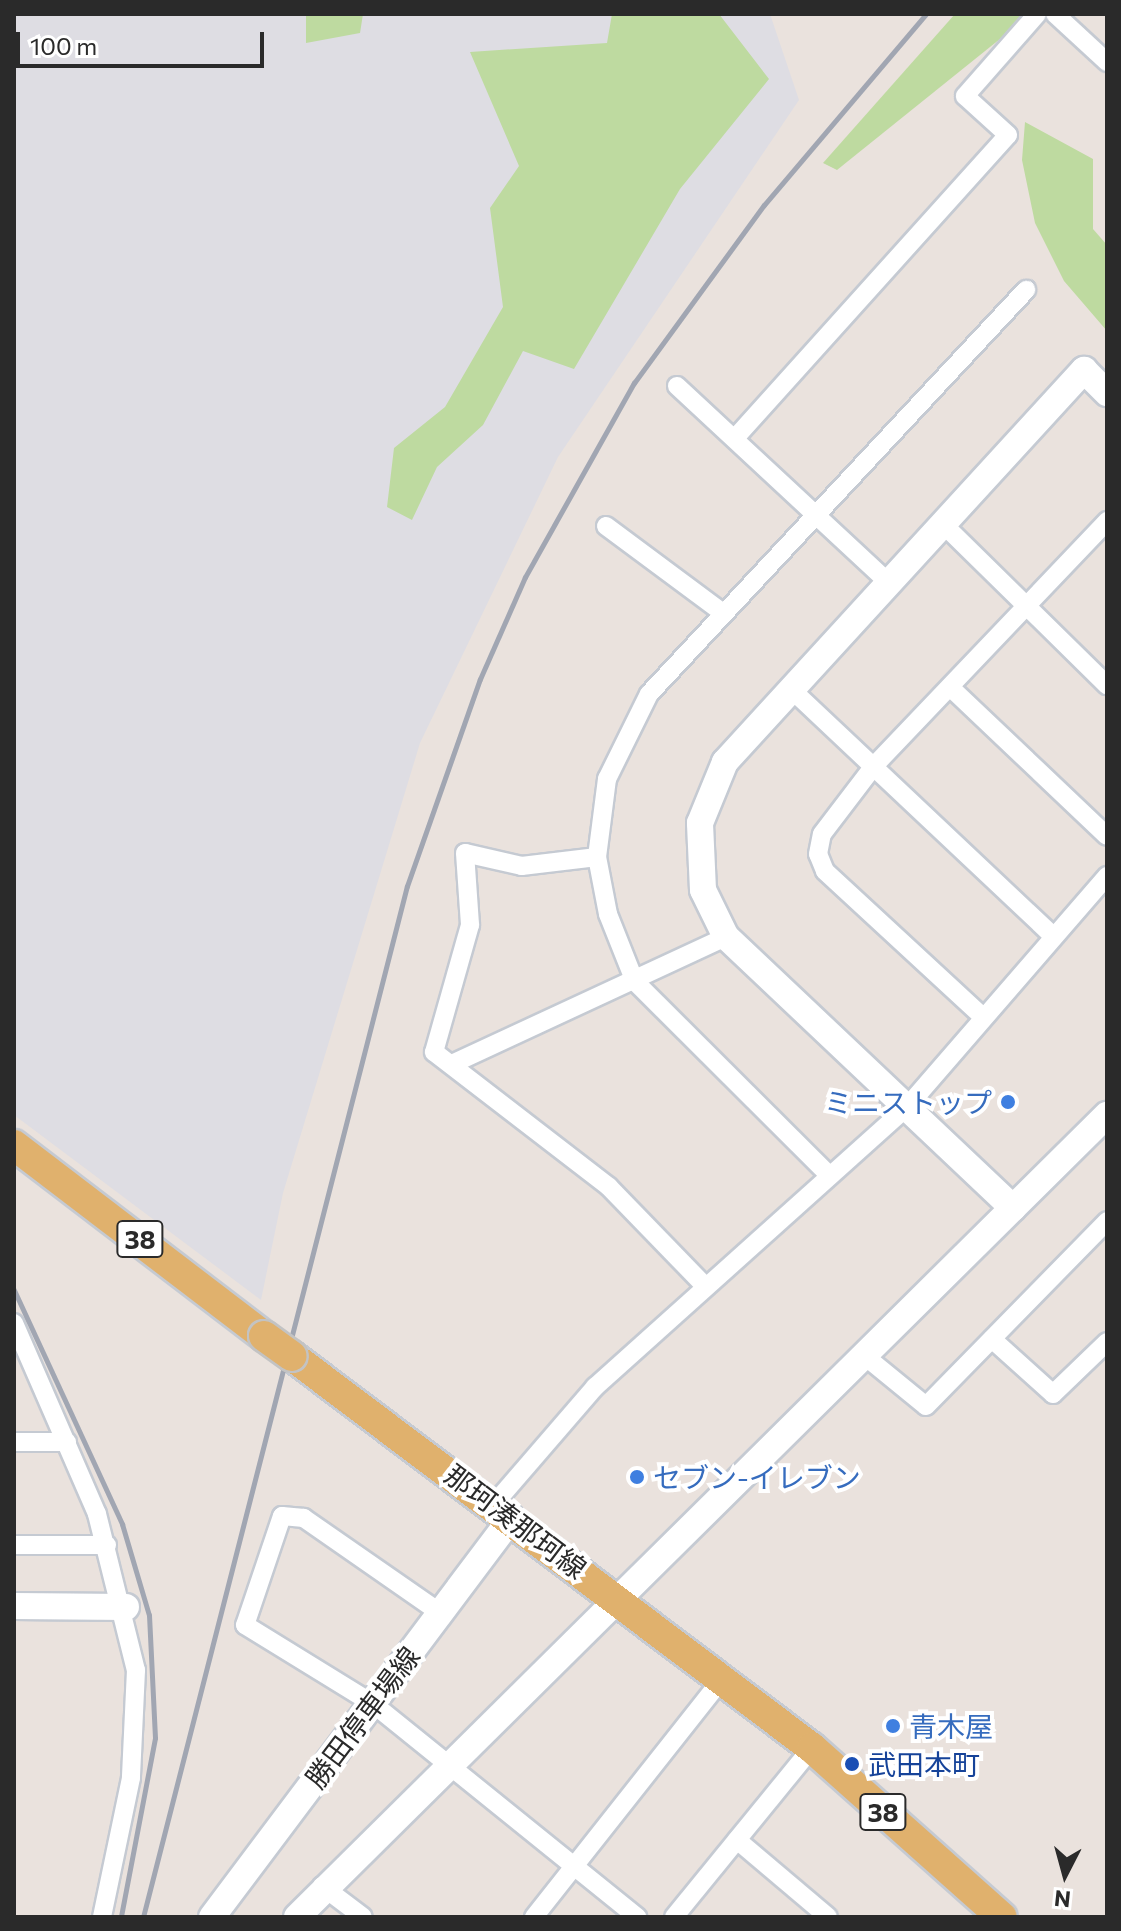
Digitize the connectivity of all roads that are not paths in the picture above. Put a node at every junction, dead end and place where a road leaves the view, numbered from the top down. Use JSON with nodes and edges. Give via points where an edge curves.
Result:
{"nodes":[{"id":1,"x":1037,"y":14,"type":"edge"},
{"id":2,"x":1055,"y":14,"type":"edge"},
{"id":3,"x":1107,"y":62,"type":"edge"},
{"id":4,"x":1026,"y":290,"type":"dead end"},
{"id":5,"x":677,"y":386,"type":"dead end"},
{"id":6,"x":1107,"y":393,"type":"edge"},
{"id":7,"x":736,"y":437,"type":"junction"},
{"id":8,"x":815,"y":512,"type":"junction"},
{"id":9,"x":943,"y":524,"type":"junction"},
{"id":10,"x":606,"y":526,"type":"dead end"},
{"id":11,"x":1104,"y":529,"type":"edge"},
{"id":12,"x":889,"y":583,"type":"junction"},
{"id":13,"x":1026,"y":605,"type":"junction"},
{"id":14,"x":722,"y":612,"type":"junction"},
{"id":15,"x":1107,"y":685,"type":"edge"},
{"id":16,"x":950,"y":687,"type":"junction"},
{"id":17,"x":791,"y":689,"type":"junction"},
{"id":18,"x":873,"y":767,"type":"junction"},
{"id":19,"x":1107,"y":836,"type":"edge"},
{"id":20,"x":597,"y":857,"type":"junction"},
{"id":21,"x":1107,"y":876,"type":"edge"},
{"id":22,"x":726,"y":937,"type":"junction"},
{"id":23,"x":1054,"y":937,"type":"junction"},
{"id":24,"x":635,"y":982,"type":"junction"},
{"id":25,"x":983,"y":1017,"type":"junction"},
{"id":26,"x":452,"y":1064,"type":"junction"},
{"id":27,"x":907,"y":1107,"type":"junction"},
{"id":28,"x":1107,"y":1115,"type":"edge"},
{"id":29,"x":14,"y":1145,"type":"edge"},
{"id":30,"x":829,"y":1175,"type":"junction"},
{"id":31,"x":1013,"y":1208,"type":"junction"},
{"id":32,"x":1107,"y":1221,"type":"edge"},
{"id":33,"x":706,"y":1287,"type":"junction"},
{"id":34,"x":17,"y":1332,"type":"edge"},
{"id":35,"x":992,"y":1339,"type":"junction"},
{"id":36,"x":1107,"y":1342,"type":"edge"},
{"id":37,"x":866,"y":1357,"type":"junction"},
{"id":38,"x":14,"y":1442,"type":"edge"},
{"id":39,"x":67,"y":1442,"type":"junction"},
{"id":40,"x":503,"y":1511,"type":"junction"},
{"id":41,"x":14,"y":1545,"type":"edge"},
{"id":42,"x":107,"y":1545,"type":"junction"},
{"id":43,"x":621,"y":1600,"type":"junction"},
{"id":44,"x":14,"y":1606,"type":"edge"},
{"id":45,"x":126,"y":1607,"type":"junction"},
{"id":46,"x":439,"y":1612,"type":"junction"},
{"id":47,"x":722,"y":1679,"type":"junction"},
{"id":48,"x":372,"y":1703,"type":"junction"},
{"id":49,"x":812,"y":1748,"type":"junction"},
{"id":50,"x":445,"y":1766,"type":"junction"},
{"id":51,"x":737,"y":1840,"type":"junction"},
{"id":52,"x":574,"y":1868,"type":"junction"},
{"id":53,"x":322,"y":1886,"type":"junction"},
{"id":54,"x":102,"y":1917,"type":"edge"},
{"id":55,"x":212,"y":1917,"type":"edge"},
{"id":56,"x":297,"y":1917,"type":"edge"},
{"id":57,"x":363,"y":1917,"type":"edge"},
{"id":58,"x":534,"y":1917,"type":"edge"},
{"id":59,"x":637,"y":1917,"type":"edge"},
{"id":60,"x":674,"y":1917,"type":"edge"},
{"id":61,"x":828,"y":1917,"type":"edge"},
{"id":62,"x":1002,"y":1917,"type":"edge"}],
"edges":[{"from":1,"to":7,"type":"street","via":[[965,96],[1008,135]]},
{"from":2,"to":3,"type":"street"},
{"from":4,"to":8,"type":"street"},
{"from":5,"to":7,"type":"street"},
{"from":6,"to":9,"type":"street","via":[[1084,370]]},
{"from":7,"to":8,"type":"street"},
{"from":8,"to":12,"type":"street"},
{"from":8,"to":14,"type":"street"},
{"from":9,"to":12,"type":"street"},
{"from":9,"to":13,"type":"street"},
{"from":10,"to":14,"type":"street"},
{"from":11,"to":13,"type":"street"},
{"from":12,"to":17,"type":"street"},
{"from":13,"to":15,"type":"street"},
{"from":13,"to":16,"type":"street"},
{"from":14,"to":20,"type":"street","via":[[639,711],[607,779]]},
{"from":16,"to":18,"type":"street"},
{"from":16,"to":19,"type":"street"},
{"from":17,"to":18,"type":"street"},
{"from":17,"to":22,"type":"street","via":[[725,762],[700,823],[703,890]]},
{"from":18,"to":23,"type":"street"},
{"from":18,"to":25,"type":"street","via":[[822,834],[821,863]]},
{"from":20,"to":24,"type":"street","via":[[608,914]]},
{"from":20,"to":26,"type":"street","via":[[522,866],[465,853],[470,925],[434,1052]]},
{"from":21,"to":23,"type":"street"},
{"from":22,"to":24,"type":"street"},
{"from":22,"to":27,"type":"street"},
{"from":23,"to":25,"type":"street"},
{"from":24,"to":26,"type":"street"},
{"from":24,"to":30,"type":"street"},
{"from":25,"to":27,"type":"street"},
{"from":26,"to":33,"type":"street","via":[[609,1187]]},
{"from":27,"to":30,"type":"street"},
{"from":27,"to":31,"type":"street"},
{"from":28,"to":31,"type":"street"},
{"from":29,"to":40,"type":"main road","name":"那珂湊那珂線","number":"38","bridge":true},
{"from":30,"to":33,"type":"street"},
{"from":31,"to":37,"type":"street"},
{"from":32,"to":35,"type":"street"},
{"from":33,"to":40,"type":"street","via":[[595,1387]]},
{"from":34,"to":39,"type":"street"},
{"from":35,"to":36,"type":"street","via":[[1053,1394]]},
{"from":35,"to":37,"type":"street","via":[[926,1406]]},
{"from":37,"to":43,"type":"street"},
{"from":38,"to":39,"type":"street"},
{"from":39,"to":42,"type":"street"},
{"from":40,"to":43,"type":"main road","name":"那珂湊那珂線","number":"38"},
{"from":40,"to":46,"type":"street","name":"勝田停車場線"},
{"from":41,"to":42,"type":"street"},
{"from":42,"to":45,"type":"street"},
{"from":43,"to":47,"type":"main road","name":"那珂湊那珂線","number":"38"},
{"from":43,"to":50,"type":"street"},
{"from":44,"to":45,"type":"street"},
{"from":45,"to":54,"type":"street","via":[[138,1702],[123,1830]]},
{"from":46,"to":48,"type":"street","name":"勝田停車場線"},
{"from":46,"to":48,"type":"street","via":[[304,1518],[282,1516],[245,1625]]},
{"from":47,"to":49,"type":"main road","name":"那珂湊那珂線","number":"38"},
{"from":47,"to":52,"type":"street"},
{"from":48,"to":50,"type":"street"},
{"from":48,"to":55,"type":"street","name":"勝田停車場線"},
{"from":49,"to":51,"type":"street"},
{"from":49,"to":62,"type":"main road","name":"那珂湊那珂線","number":"38"},
{"from":50,"to":52,"type":"street"},
{"from":50,"to":53,"type":"street"},
{"from":51,"to":60,"type":"street"},
{"from":51,"to":61,"type":"street"},
{"from":52,"to":58,"type":"street"},
{"from":52,"to":59,"type":"street"},
{"from":53,"to":56,"type":"street"},
{"from":53,"to":57,"type":"street"}]}
